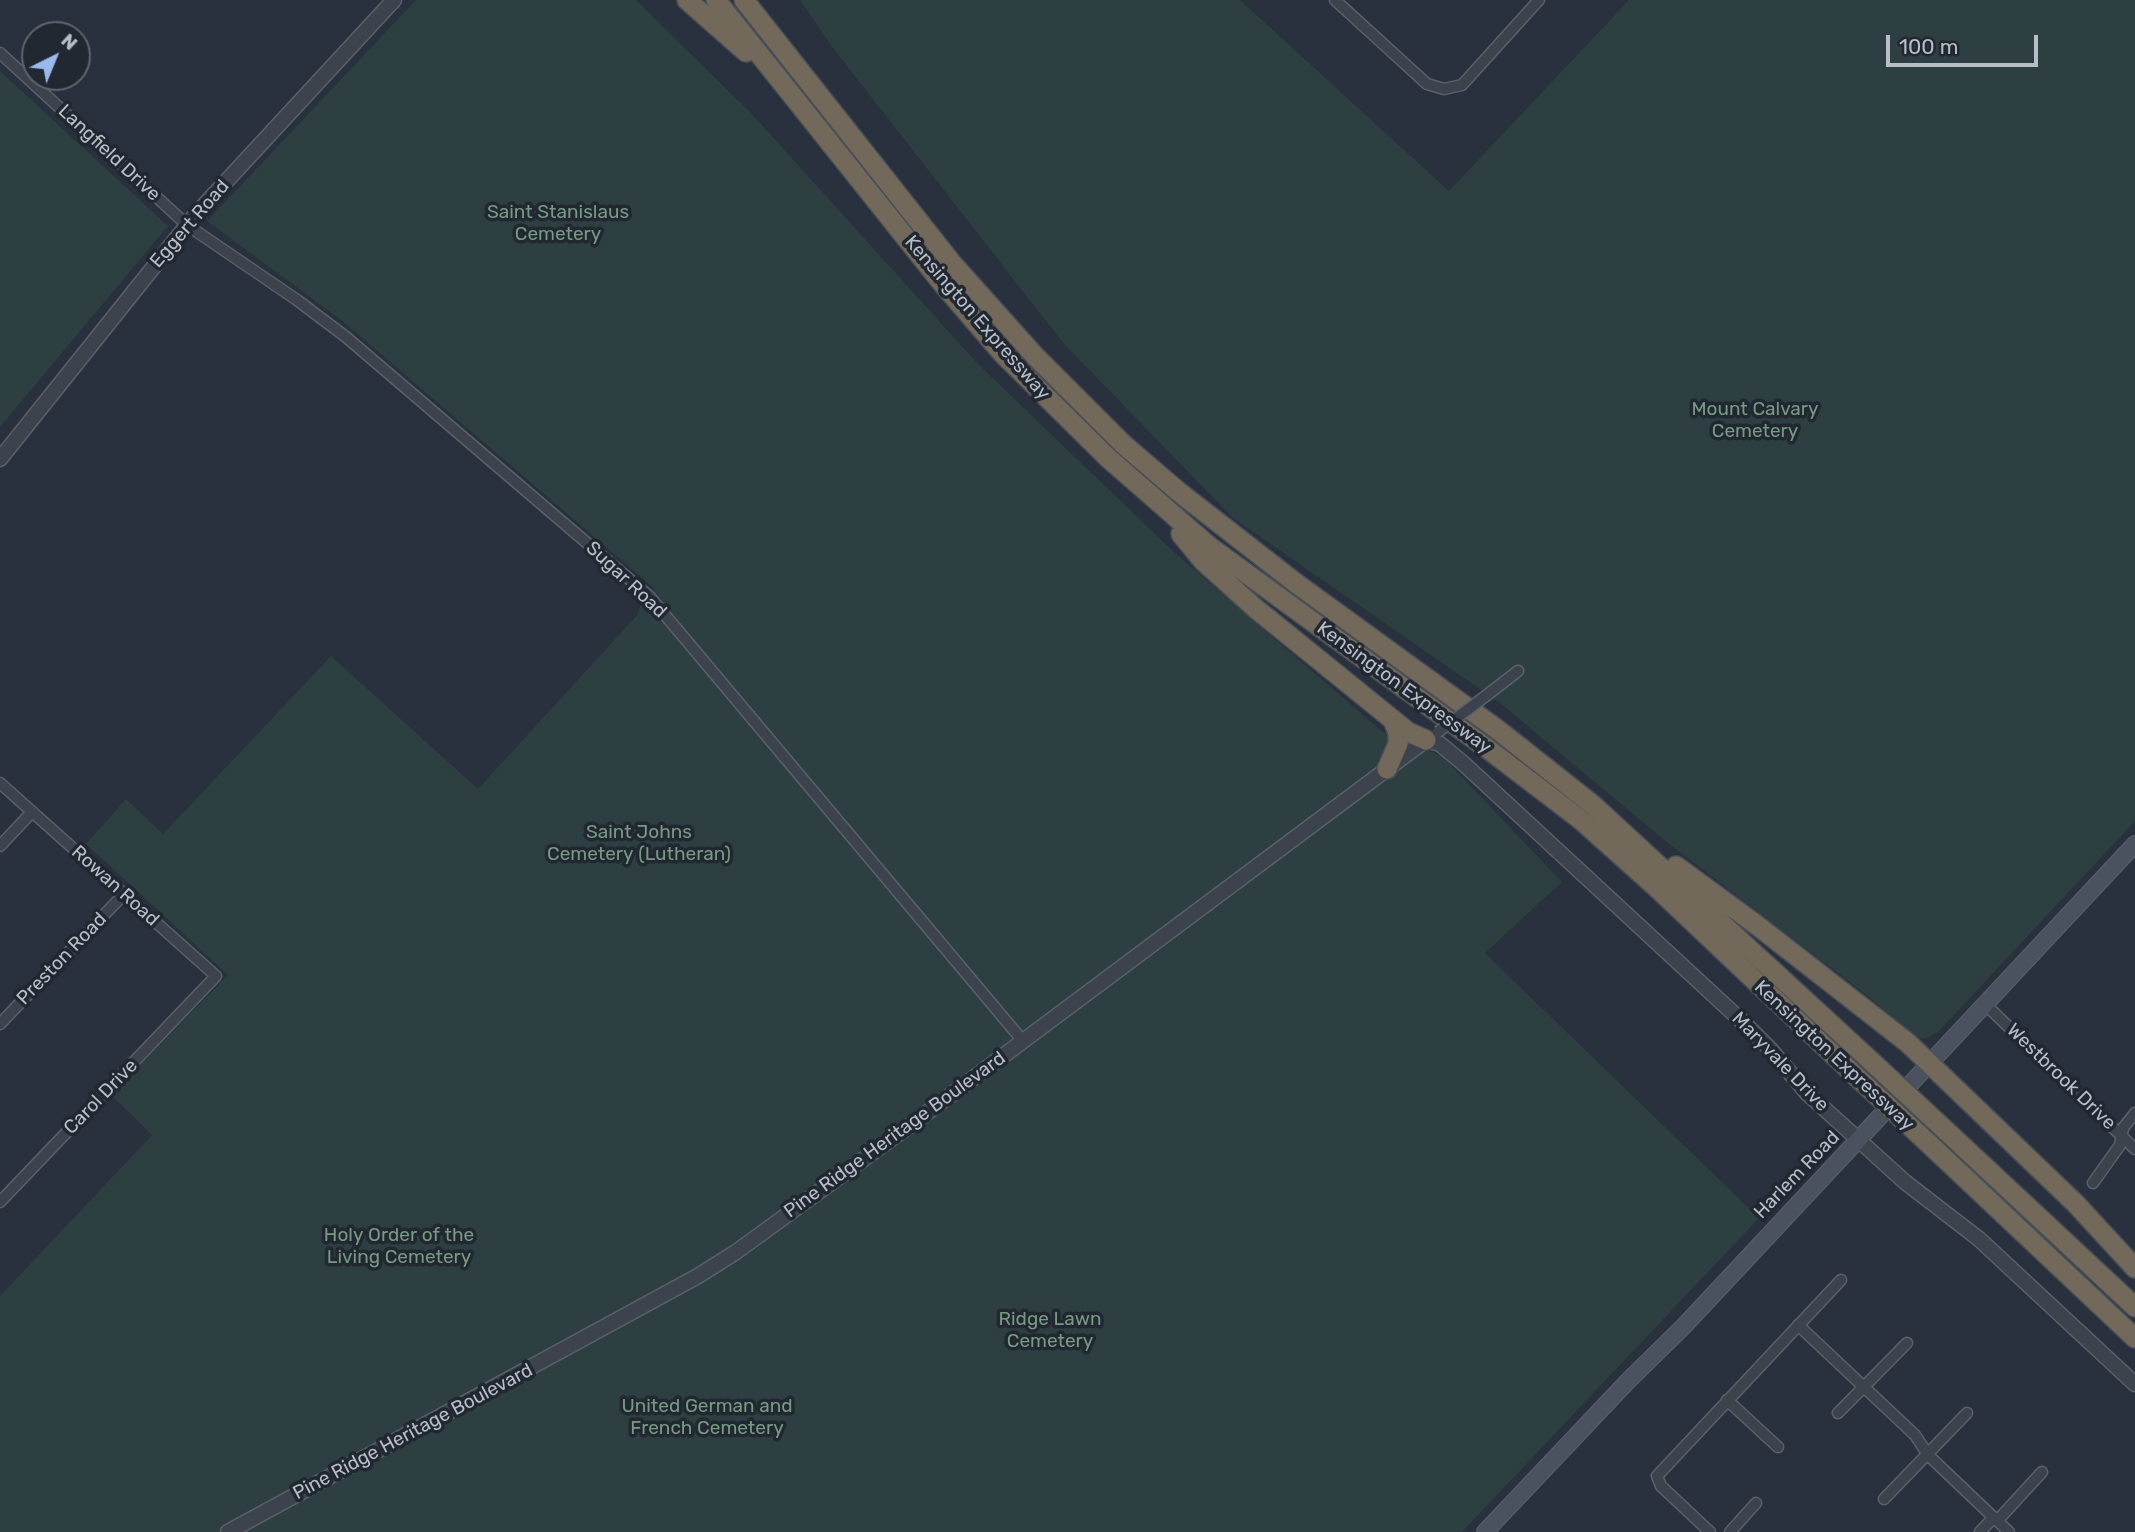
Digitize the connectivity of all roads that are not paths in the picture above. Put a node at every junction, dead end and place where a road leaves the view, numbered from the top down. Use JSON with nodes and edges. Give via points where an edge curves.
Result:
{"nodes":[{"id":1,"x":394,"y":0,"type":"edge"},
{"id":2,"x":687,"y":0,"type":"edge"},
{"id":3,"x":716,"y":0,"type":"edge"},
{"id":4,"x":744,"y":0,"type":"edge"},
{"id":5,"x":758,"y":0,"type":"edge"},
{"id":6,"x":1335,"y":0,"type":"edge"},
{"id":7,"x":1537,"y":1,"type":"edge"},
{"id":8,"x":0,"y":53,"type":"edge"},
{"id":9,"x":794,"y":63,"type":"junction"},
{"id":10,"x":789,"y":90,"type":"junction"},
{"id":11,"x":187,"y":225,"type":"junction"},
{"id":12,"x":0,"y":459,"type":"edge"},
{"id":13,"x":1144,"y":491,"type":"junction"},
{"id":14,"x":1518,"y":671,"type":"dead end"},
{"id":15,"x":1393,"y":720,"type":"junction"},
{"id":16,"x":1432,"y":736,"type":"junction"},
{"id":17,"x":1387,"y":769,"type":"junction"},
{"id":18,"x":0,"y":783,"type":"edge"},
{"id":19,"x":32,"y":812,"type":"junction"},
{"id":20,"x":1625,"y":833,"type":"junction"},
{"id":21,"x":2135,"y":844,"type":"edge"},
{"id":22,"x":0,"y":846,"type":"edge"},
{"id":23,"x":124,"y":894,"type":"junction"},
{"id":24,"x":202,"y":991,"type":"joint"},
{"id":25,"x":1986,"y":1005,"type":"junction"},
{"id":26,"x":0,"y":1024,"type":"edge"},
{"id":27,"x":1023,"y":1041,"type":"junction"},
{"id":28,"x":1930,"y":1065,"type":"junction"},
{"id":29,"x":2135,"y":1113,"type":"edge"},
{"id":30,"x":2121,"y":1135,"type":"junction"},
{"id":31,"x":1859,"y":1140,"type":"junction"},
{"id":32,"x":2135,"y":1149,"type":"edge"},
{"id":33,"x":2093,"y":1182,"type":"dead end"},
{"id":34,"x":0,"y":1202,"type":"edge"},
{"id":35,"x":2135,"y":1268,"type":"edge"},
{"id":36,"x":1841,"y":1280,"type":"dead end"},
{"id":37,"x":2135,"y":1307,"type":"edge"},
{"id":38,"x":1798,"y":1325,"type":"junction"},
{"id":39,"x":2135,"y":1338,"type":"edge"},
{"id":40,"x":1907,"y":1343,"type":"dead end"},
{"id":41,"x":2135,"y":1384,"type":"edge"},
{"id":42,"x":1864,"y":1388,"type":"junction"},
{"id":43,"x":1727,"y":1400,"type":"junction"},
{"id":44,"x":1838,"y":1413,"type":"dead end"},
{"id":45,"x":1968,"y":1413,"type":"dead end"},
{"id":46,"x":1778,"y":1447,"type":"dead end"},
{"id":47,"x":1928,"y":1455,"type":"junction"},
{"id":48,"x":2042,"y":1472,"type":"dead end"},
{"id":49,"x":1884,"y":1499,"type":"dead end"},
{"id":50,"x":1756,"y":1503,"type":"dead end"},
{"id":51,"x":1995,"y":1519,"type":"junction"},
{"id":52,"x":228,"y":1532,"type":"edge"},
{"id":53,"x":1485,"y":1532,"type":"edge"},
{"id":54,"x":1710,"y":1532,"type":"edge"},
{"id":55,"x":1731,"y":1532,"type":"edge"},
{"id":56,"x":1980,"y":1532,"type":"edge"},
{"id":57,"x":2008,"y":1532,"type":"edge"}],
"edges":[{"from":1,"to":11,"type":"street","name":"Eggert Road"},
{"from":2,"to":10,"type":"highway"},
{"from":3,"to":10,"type":"highway","name":"Kensington Expressway"},
{"from":4,"to":9,"type":"highway","name":"Kensington Expressway"},
{"from":5,"to":9,"type":"highway"},
{"from":6,"to":7,"type":"street","via":[[1427,84],[1444,89],[1462,85]]},
{"from":8,"to":11,"type":"street","name":"Langfield Drive"},
{"from":9,"to":20,"type":"highway","name":"Kensington Expressway","via":[[951,262],[1035,356],[1123,444],[1236,538],[1507,737]]},
{"from":10,"to":13,"type":"highway","name":"Kensington Expressway","via":[[1003,354]]},
{"from":11,"to":12,"type":"street","name":"Eggert Road"},
{"from":11,"to":27,"type":"street","name":"Sugar Road","via":[[346,337],[649,596]]},
{"from":13,"to":15,"type":"highway","via":[[1203,561]]},
{"from":13,"to":39,"type":"highway","name":"Kensington Expressway","bridge":true,"via":[[1210,547],[1581,820]]},
{"from":14,"to":16,"type":"street","name":"Pine Ridge Heritage Boulevard","bridge":true},
{"from":15,"to":16,"type":"highway","via":[[1416,737]]},
{"from":15,"to":17,"type":"highway","via":[[1398,744]]},
{"from":16,"to":17,"type":"street","name":"Pine Ridge Heritage Boulevard"},
{"from":16,"to":31,"type":"street","name":"Maryvale Drive","via":[[1760,1039],[1807,1093]]},
{"from":17,"to":27,"type":"street","name":"Pine Ridge Heritage Boulevard"},
{"from":18,"to":19,"type":"street","name":"Rowan Road"},
{"from":19,"to":22,"type":"street"},
{"from":19,"to":23,"type":"street","name":"Rowan Road"},
{"from":20,"to":28,"type":"highway","via":[[1698,880],[1843,990]]},
{"from":20,"to":37,"type":"highway","name":"Kensington Expressway","bridge":true},
{"from":21,"to":25,"type":"main road","name":"Harlem Road"},
{"from":23,"to":24,"type":"street","name":"Rowan Road","via":[[216,976]]},
{"from":23,"to":26,"type":"street","name":"Preston Road"},
{"from":24,"to":34,"type":"street","name":"Carol Drive"},
{"from":25,"to":28,"type":"main road","name":"Harlem Road"},
{"from":25,"to":30,"type":"street","name":"Westbrook Drive"},
{"from":27,"to":52,"type":"street","name":"Pine Ridge Heritage Boulevard","via":[[698,1276]]},
{"from":28,"to":31,"type":"main road","name":"Harlem Road"},
{"from":28,"to":35,"type":"highway","via":[[2076,1204]]},
{"from":29,"to":30,"type":"street"},
{"from":30,"to":32,"type":"street","name":"Westbrook Drive"},
{"from":30,"to":33,"type":"street","via":[[2120,1145]]},
{"from":31,"to":41,"type":"street","name":"Maryvale Drive","via":[[1979,1239]]},
{"from":31,"to":53,"type":"main road","name":"Harlem Road"},
{"from":36,"to":38,"type":"street"},
{"from":38,"to":42,"type":"street"},
{"from":38,"to":43,"type":"street"},
{"from":40,"to":42,"type":"street"},
{"from":42,"to":44,"type":"street"},
{"from":42,"to":47,"type":"street","via":[[1915,1435]]},
{"from":43,"to":46,"type":"street"},
{"from":43,"to":54,"type":"street","via":[[1657,1476],[1661,1486]]},
{"from":45,"to":47,"type":"street"},
{"from":47,"to":49,"type":"street"},
{"from":47,"to":51,"type":"street"},
{"from":48,"to":51,"type":"street"},
{"from":50,"to":55,"type":"street"},
{"from":51,"to":56,"type":"street"},
{"from":51,"to":57,"type":"street"}]}
